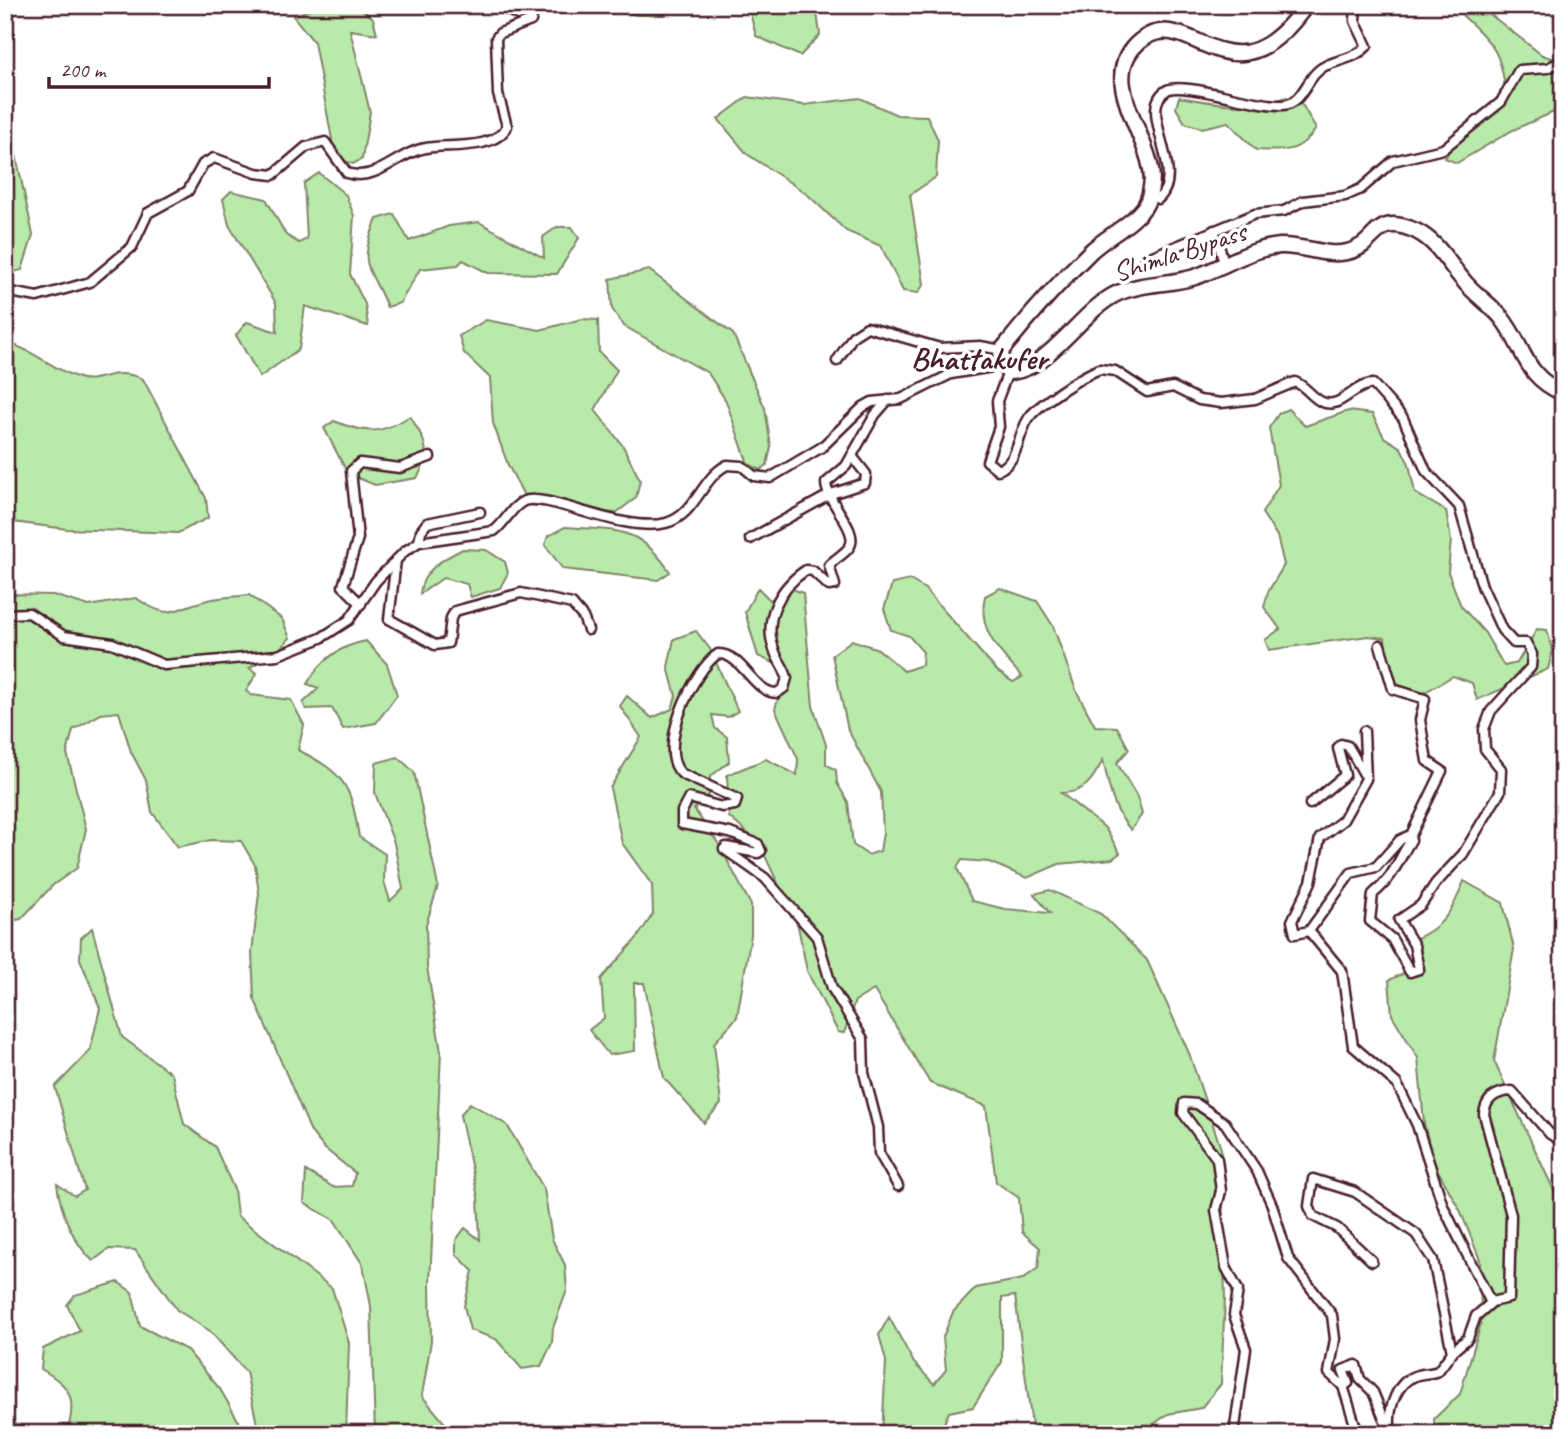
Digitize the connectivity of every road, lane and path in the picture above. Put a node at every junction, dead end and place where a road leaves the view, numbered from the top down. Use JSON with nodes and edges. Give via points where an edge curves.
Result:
{"nodes":[{"id":1,"x":498,"y":5,"type":"edge"},
{"id":2,"x":1306,"y":5,"type":"edge"},
{"id":3,"x":1356,"y":5,"type":"edge"},
{"id":4,"x":535,"y":9,"type":"edge"},
{"id":5,"x":1563,"y":60,"type":"edge"},
{"id":6,"x":1149,"y":197,"type":"junction"},
{"id":7,"x":1214,"y":230,"type":"junction"},
{"id":8,"x":1145,"y":259,"type":"dead end"},
{"id":9,"x":1224,"y":262,"type":"junction"},
{"id":10,"x":5,"y":291,"type":"edge"},
{"id":11,"x":1002,"y":353,"type":"junction"},
{"id":12,"x":837,"y":361,"type":"dead end"},
{"id":13,"x":1008,"y":372,"type":"junction"},
{"id":14,"x":1563,"y":393,"type":"edge"},
{"id":15,"x":888,"y":400,"type":"junction"},
{"id":16,"x":852,"y":456,"type":"junction"},
{"id":17,"x":430,"y":457,"type":"dead end"},
{"id":18,"x":828,"y":495,"type":"junction"},
{"id":19,"x":480,"y":512,"type":"dead end"},
{"id":20,"x":750,"y":539,"type":"dead end"},
{"id":21,"x":419,"y":542,"type":"junction"},
{"id":22,"x":396,"y":559,"type":"junction"},
{"id":23,"x":361,"y":604,"type":"junction"},
{"id":24,"x":5,"y":614,"type":"edge"},
{"id":25,"x":587,"y":630,"type":"dead end"},
{"id":26,"x":1380,"y":645,"type":"dead end"},
{"id":27,"x":1364,"y":730,"type":"dead end"},
{"id":28,"x":1366,"y":777,"type":"junction"},
{"id":29,"x":1310,"y":804,"type":"dead end"},
{"id":30,"x":1410,"y":837,"type":"junction"},
{"id":31,"x":1309,"y":931,"type":"junction"},
{"id":32,"x":1563,"y":1142,"type":"edge"},
{"id":33,"x":898,"y":1186,"type":"dead end"},
{"id":34,"x":1372,"y":1261,"type":"dead end"},
{"id":35,"x":1491,"y":1302,"type":"junction"},
{"id":36,"x":1452,"y":1352,"type":"junction"},
{"id":37,"x":1343,"y":1386,"type":"junction"},
{"id":38,"x":1390,"y":1430,"type":"edge"},
{"id":39,"x":1234,"y":1434,"type":"edge"},
{"id":40,"x":1358,"y":1434,"type":"edge"}],
"edges":[{"from":1,"to":4,"type":"street","via":[[518,15]]},
{"from":2,"to":6,"type":"highway","via":[[1262,50],[1222,52],[1171,31],[1140,41],[1124,70],[1125,96],[1149,163]]},
{"from":3,"to":6,"type":"street","via":[[1354,21],[1367,46],[1352,58],[1324,66],[1291,102],[1259,103],[1176,87],[1163,93],[1156,122],[1166,151],[1164,191],[1158,200]]},
{"from":4,"to":10,"type":"street","via":[[531,21],[496,38],[498,94],[507,127],[502,135],[413,151],[364,177],[347,173],[325,142],[306,147],[273,175],[214,158],[203,164],[188,191],[148,213],[132,247],[90,282],[37,297]]},
{"from":5,"to":7,"type":"street","via":[[1548,68],[1519,70],[1501,102],[1443,149],[1393,161],[1361,189],[1255,214]]},
{"from":6,"to":11,"type":"highway","name":"Shimla Bypass","via":[[1142,210],[1092,250],[1030,315]]},
{"from":7,"to":8,"type":"street"},
{"from":7,"to":9,"type":"street"},
{"from":9,"to":13,"type":"highway","name":"Shimla Bypass","via":[[1196,276],[1117,294],[1099,304],[1031,366]]},
{"from":9,"to":14,"type":"highway","name":"Shimla Bypass","via":[[1281,246],[1351,252],[1384,225],[1399,225],[1433,242],[1463,281],[1500,316],[1537,378]]},
{"from":11,"to":12,"type":"street","via":[[980,346],[940,348],[867,327],[853,336]]},
{"from":11,"to":13,"type":"highway"},
{"from":11,"to":15,"type":"street","via":[[992,367],[951,374],[911,395]]},
{"from":13,"to":30,"type":"street","via":[[997,401],[999,427],[988,461],[998,470],[1012,460],[1029,417],[1100,369],[1115,371],[1147,391],[1174,387],[1207,402],[1255,399],[1295,382],[1327,403],[1366,384],[1378,388],[1410,432],[1426,471],[1459,506],[1482,586],[1502,630],[1514,643],[1526,643],[1532,658],[1525,676],[1491,711],[1484,729],[1485,749],[1502,772],[1496,799],[1463,854],[1421,905],[1399,920],[1419,959],[1414,973],[1392,939],[1370,921],[1372,895],[1393,876]]},
{"from":15,"to":16,"type":"street"},
{"from":15,"to":21,"type":"street","via":[[863,407],[822,447],[771,478],[754,476],[733,463],[719,469],[687,511],[669,523],[648,527],[626,524],[535,499],[518,505],[494,531]]},
{"from":16,"to":18,"type":"street","via":[[826,483]]},
{"from":16,"to":18,"type":"street","via":[[866,474],[865,483]]},
{"from":17,"to":23,"type":"street","via":[[400,467],[360,463],[351,471],[358,538],[342,586]]},
{"from":18,"to":20,"type":"street"},
{"from":18,"to":33,"type":"street","via":[[851,535],[850,545],[829,565],[835,584],[828,586],[806,570],[782,590],[775,603],[771,632],[787,683],[777,693],[769,692],[731,658],[718,654],[687,698],[675,727],[672,751],[682,774],[737,799],[736,805],[722,807],[689,798],[682,824],[730,833],[758,844],[758,853],[724,849],[765,878],[815,934],[833,991],[863,1038],[864,1073],[878,1127],[879,1153]]},
{"from":19,"to":21,"type":"street","via":[[427,523]]},
{"from":21,"to":22,"type":"street"},
{"from":22,"to":23,"type":"street"},
{"from":22,"to":25,"type":"street","via":[[389,619],[435,645],[448,643],[455,611],[521,593],[572,604]]},
{"from":23,"to":24,"type":"street","via":[[337,630],[302,647],[278,655],[182,664],[148,660],[112,643],[64,636],[29,613]]},
{"from":26,"to":30,"type":"street","via":[[1393,689],[1425,699],[1420,720],[1427,761],[1442,771]]},
{"from":27,"to":28,"type":"street"},
{"from":28,"to":29,"type":"street","via":[[1348,746],[1341,744],[1345,775]]},
{"from":28,"to":31,"type":"street","via":[[1343,820],[1320,838],[1311,882],[1291,925],[1295,934]]},
{"from":30,"to":31,"type":"street","via":[[1400,840],[1376,867],[1351,873]]},
{"from":31,"to":35,"type":"street","via":[[1342,971],[1354,1048],[1390,1075],[1413,1116],[1443,1206]]},
{"from":32,"to":35,"type":"street","via":[[1550,1134],[1512,1091],[1494,1095],[1487,1102],[1484,1114],[1513,1230],[1509,1298]]},
{"from":34,"to":36,"type":"street","via":[[1337,1228],[1315,1219],[1309,1206],[1313,1179],[1355,1192],[1416,1234],[1433,1260]]},
{"from":35,"to":36,"type":"street","via":[[1476,1316],[1468,1338]]},
{"from":36,"to":38,"type":"street","via":[[1437,1372],[1413,1377],[1395,1397],[1390,1405]]},
{"from":37,"to":38,"type":"street","via":[[1348,1383],[1343,1370],[1355,1365]]},
{"from":37,"to":39,"type":"street","via":[[1328,1369],[1335,1344],[1331,1311],[1288,1258],[1272,1205],[1253,1165],[1225,1123],[1197,1104],[1184,1104],[1183,1113],[1217,1160],[1221,1191],[1216,1210],[1226,1267],[1238,1290],[1234,1315],[1246,1349]]},
{"from":37,"to":40,"type":"street"}]}
